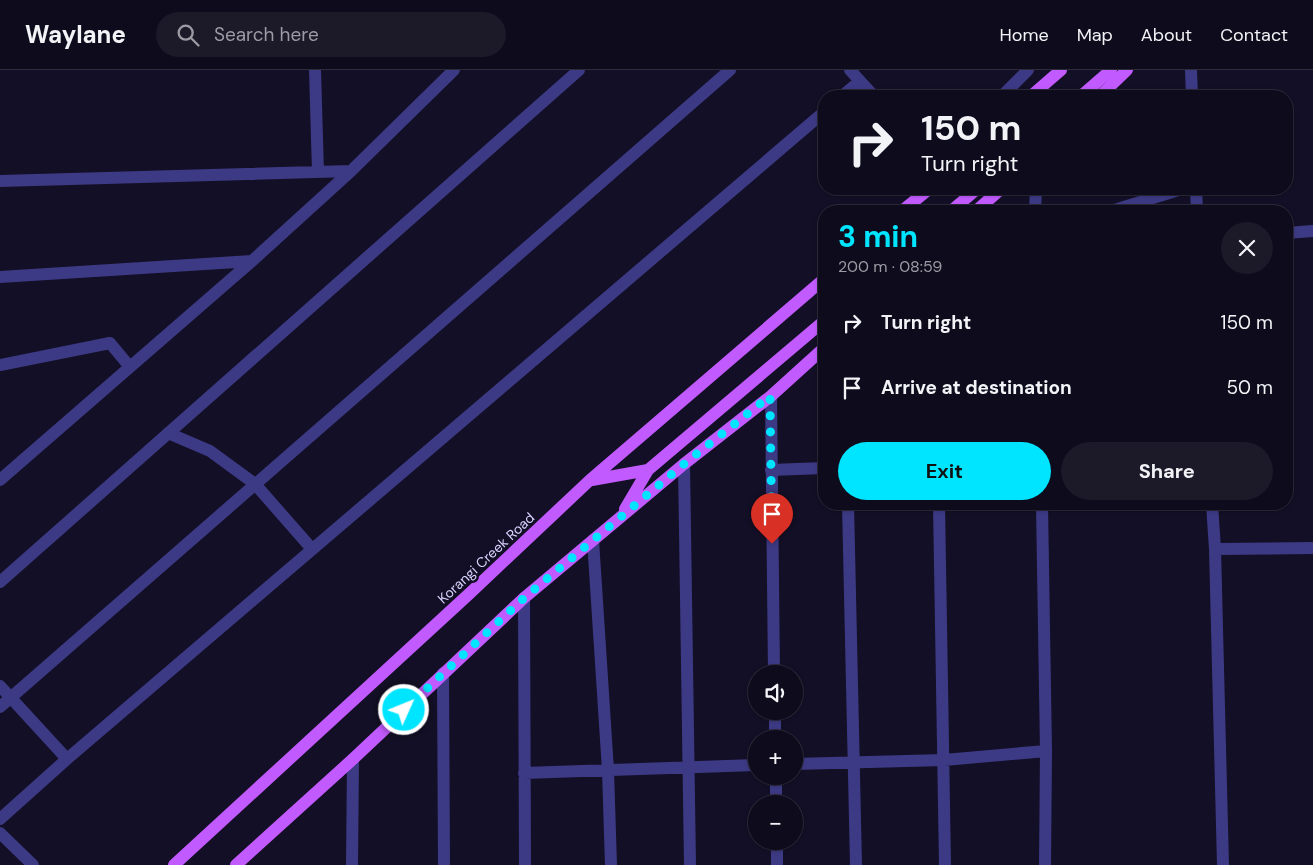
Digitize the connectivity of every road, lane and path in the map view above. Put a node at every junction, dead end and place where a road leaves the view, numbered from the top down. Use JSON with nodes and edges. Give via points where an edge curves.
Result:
{"nodes":[{"id":1,"x":316,"y":70,"type":"edge"},
{"id":2,"x":454,"y":70,"type":"edge"},
{"id":3,"x":578,"y":70,"type":"edge"},
{"id":4,"x":730,"y":70,"type":"edge"},
{"id":5,"x":850,"y":70,"type":"edge"},
{"id":6,"x":1028,"y":70,"type":"edge"},
{"id":7,"x":1061,"y":70,"type":"edge"},
{"id":8,"x":1101,"y":70,"type":"edge"},
{"id":9,"x":1111,"y":70,"type":"edge"},
{"id":10,"x":1127,"y":70,"type":"edge"},
{"id":11,"x":1191,"y":70,"type":"edge"},
{"id":12,"x":860,"y":81,"type":"junction"},
{"id":13,"x":849,"y":90,"type":"edge"},
{"id":14,"x":868,"y":90,"type":"edge"},
{"id":15,"x":1008,"y":90,"type":"edge"},
{"id":16,"x":1038,"y":90,"type":"edge"},
{"id":17,"x":1088,"y":90,"type":"edge"},
{"id":18,"x":1104,"y":90,"type":"edge"},
{"id":19,"x":1106,"y":90,"type":"edge"},
{"id":20,"x":1192,"y":90,"type":"edge"},
{"id":21,"x":818,"y":117,"type":"edge"},
{"id":22,"x":352,"y":171,"type":"junction"},
{"id":23,"x":318,"y":172,"type":"junction"},
{"id":24,"x":0,"y":181,"type":"edge"},
{"id":25,"x":921,"y":195,"type":"edge"},
{"id":26,"x":970,"y":195,"type":"edge"},
{"id":27,"x":994,"y":195,"type":"edge"},
{"id":28,"x":1163,"y":195,"type":"edge"},
{"id":29,"x":909,"y":205,"type":"edge"},
{"id":30,"x":959,"y":205,"type":"edge"},
{"id":31,"x":983,"y":205,"type":"edge"},
{"id":32,"x":1130,"y":205,"type":"edge"},
{"id":33,"x":1313,"y":231,"type":"edge"},
{"id":34,"x":1293,"y":232,"type":"edge"},
{"id":35,"x":252,"y":262,"type":"junction"},
{"id":36,"x":0,"y":277,"type":"edge"},
{"id":37,"x":818,"y":284,"type":"edge"},
{"id":38,"x":818,"y":326,"type":"edge"},
{"id":39,"x":818,"y":353,"type":"edge"},
{"id":40,"x":0,"y":365,"type":"edge"},
{"id":41,"x":130,"y":367,"type":"junction"},
{"id":42,"x":770,"y":396,"type":"junction"},
{"id":43,"x":168,"y":433,"type":"junction"},
{"id":44,"x":684,"y":464,"type":"junction"},
{"id":45,"x":818,"y":468,"type":"edge"},
{"id":46,"x":648,"y":470,"type":"junction"},
{"id":47,"x":771,"y":470,"type":"junction"},
{"id":48,"x":0,"y":480,"type":"edge"},
{"id":49,"x":590,"y":480,"type":"junction"},
{"id":50,"x":255,"y":484,"type":"junction"},
{"id":51,"x":848,"y":510,"type":"edge"},
{"id":52,"x":939,"y":510,"type":"edge"},
{"id":53,"x":1042,"y":510,"type":"edge"},
{"id":54,"x":1212,"y":510,"type":"edge"},
{"id":55,"x":620,"y":518,"type":"junction"},
{"id":56,"x":593,"y":540,"type":"junction"},
{"id":57,"x":1313,"y":548,"type":"edge"},
{"id":58,"x":1215,"y":549,"type":"junction"},
{"id":59,"x":312,"y":550,"type":"junction"},
{"id":60,"x":0,"y":582,"type":"edge"},
{"id":61,"x":524,"y":598,"type":"junction"},
{"id":62,"x":774,"y":665,"type":"edge"},
{"id":63,"x":443,"y":673,"type":"junction"},
{"id":64,"x":0,"y":686,"type":"edge"},
{"id":65,"x":10,"y":698,"type":"junction"},
{"id":66,"x":0,"y":707,"type":"edge"},
{"id":67,"x":1046,"y":751,"type":"junction"},
{"id":68,"x":353,"y":758,"type":"junction"},
{"id":69,"x":67,"y":759,"type":"junction"},
{"id":70,"x":944,"y":760,"type":"junction"},
{"id":71,"x":854,"y":762,"type":"junction"},
{"id":72,"x":803,"y":764,"type":"edge"},
{"id":73,"x":748,"y":765,"type":"edge"},
{"id":74,"x":689,"y":768,"type":"junction"},
{"id":75,"x":608,"y":770,"type":"junction"},
{"id":76,"x":524,"y":773,"type":"junction"},
{"id":77,"x":0,"y":819,"type":"edge"},
{"id":78,"x":0,"y":833,"type":"edge"},
{"id":79,"x":777,"y":850,"type":"edge"},
{"id":80,"x":249,"y":859,"type":"edge"},
{"id":81,"x":33,"y":865,"type":"edge"},
{"id":82,"x":174,"y":865,"type":"edge"},
{"id":83,"x":236,"y":865,"type":"edge"},
{"id":84,"x":352,"y":865,"type":"edge"},
{"id":85,"x":444,"y":865,"type":"edge"},
{"id":86,"x":525,"y":865,"type":"edge"},
{"id":87,"x":611,"y":865,"type":"edge"},
{"id":88,"x":690,"y":865,"type":"edge"},
{"id":89,"x":777,"y":865,"type":"edge"},
{"id":90,"x":856,"y":865,"type":"edge"},
{"id":91,"x":945,"y":865,"type":"edge"},
{"id":92,"x":1046,"y":865,"type":"edge"},
{"id":93,"x":1224,"y":865,"type":"edge"}],
"edges":[{"from":1,"to":23,"type":"street"},
{"from":2,"to":22,"type":"street"},
{"from":3,"to":43,"type":"street"},
{"from":4,"to":50,"type":"street"},
{"from":5,"to":12,"type":"street"},
{"from":6,"to":15,"type":"street"},
{"from":7,"to":16,"type":"main road"},
{"from":8,"to":18,"type":"main road"},
{"from":9,"to":17,"type":"main road","bridge":true},
{"from":10,"to":19,"type":"main road"},
{"from":11,"to":20,"type":"street"},
{"from":12,"to":13,"type":"street"},
{"from":12,"to":14,"type":"street"},
{"from":21,"to":59,"type":"street"},
{"from":22,"to":23,"type":"street"},
{"from":22,"to":35,"type":"street"},
{"from":23,"to":24,"type":"street"},
{"from":25,"to":29,"type":"main road"},
{"from":26,"to":30,"type":"main road"},
{"from":27,"to":31,"type":"main road"},
{"from":28,"to":32,"type":"street"},
{"from":33,"to":34,"type":"street"},
{"from":35,"to":36,"type":"street"},
{"from":35,"to":41,"type":"street"},
{"from":37,"to":49,"type":"main road","name":"Korangi Creek Road"},
{"from":38,"to":46,"type":"main road"},
{"from":39,"to":42,"type":"main road"},
{"from":40,"to":41,"type":"street","via":[[110,343]]},
{"from":41,"to":48,"type":"street"},
{"from":42,"to":44,"type":"main road"},
{"from":42,"to":47,"type":"street"},
{"from":43,"to":50,"type":"street","via":[[210,451]]},
{"from":43,"to":60,"type":"street"},
{"from":44,"to":55,"type":"main road"},
{"from":44,"to":74,"type":"street"},
{"from":45,"to":47,"type":"street"},
{"from":46,"to":49,"type":"main road"},
{"from":46,"to":55,"type":"main road"},
{"from":47,"to":62,"type":"street"},
{"from":49,"to":82,"type":"main road","name":"Korangi Creek Road"},
{"from":50,"to":59,"type":"street"},
{"from":50,"to":65,"type":"street"},
{"from":51,"to":71,"type":"street"},
{"from":52,"to":70,"type":"street"},
{"from":53,"to":67,"type":"street"},
{"from":54,"to":58,"type":"street"},
{"from":55,"to":56,"type":"main road"},
{"from":56,"to":61,"type":"main road"},
{"from":56,"to":75,"type":"street"},
{"from":57,"to":58,"type":"street"},
{"from":58,"to":93,"type":"street"},
{"from":59,"to":69,"type":"street"},
{"from":61,"to":63,"type":"main road"},
{"from":61,"to":76,"type":"street"},
{"from":63,"to":68,"type":"main road"},
{"from":63,"to":85,"type":"street"},
{"from":64,"to":65,"type":"street"},
{"from":65,"to":66,"type":"street"},
{"from":65,"to":69,"type":"street"},
{"from":67,"to":70,"type":"street"},
{"from":67,"to":92,"type":"street"},
{"from":68,"to":80,"type":"main road"},
{"from":68,"to":84,"type":"street"},
{"from":69,"to":77,"type":"street"},
{"from":70,"to":71,"type":"street"},
{"from":70,"to":91,"type":"street"},
{"from":71,"to":72,"type":"street"},
{"from":71,"to":90,"type":"street"},
{"from":73,"to":74,"type":"street"},
{"from":74,"to":75,"type":"street"},
{"from":74,"to":88,"type":"street"},
{"from":75,"to":76,"type":"street"},
{"from":75,"to":87,"type":"street"},
{"from":76,"to":86,"type":"street"},
{"from":78,"to":81,"type":"street"},
{"from":79,"to":89,"type":"street"},
{"from":80,"to":83,"type":"main road"}]}
